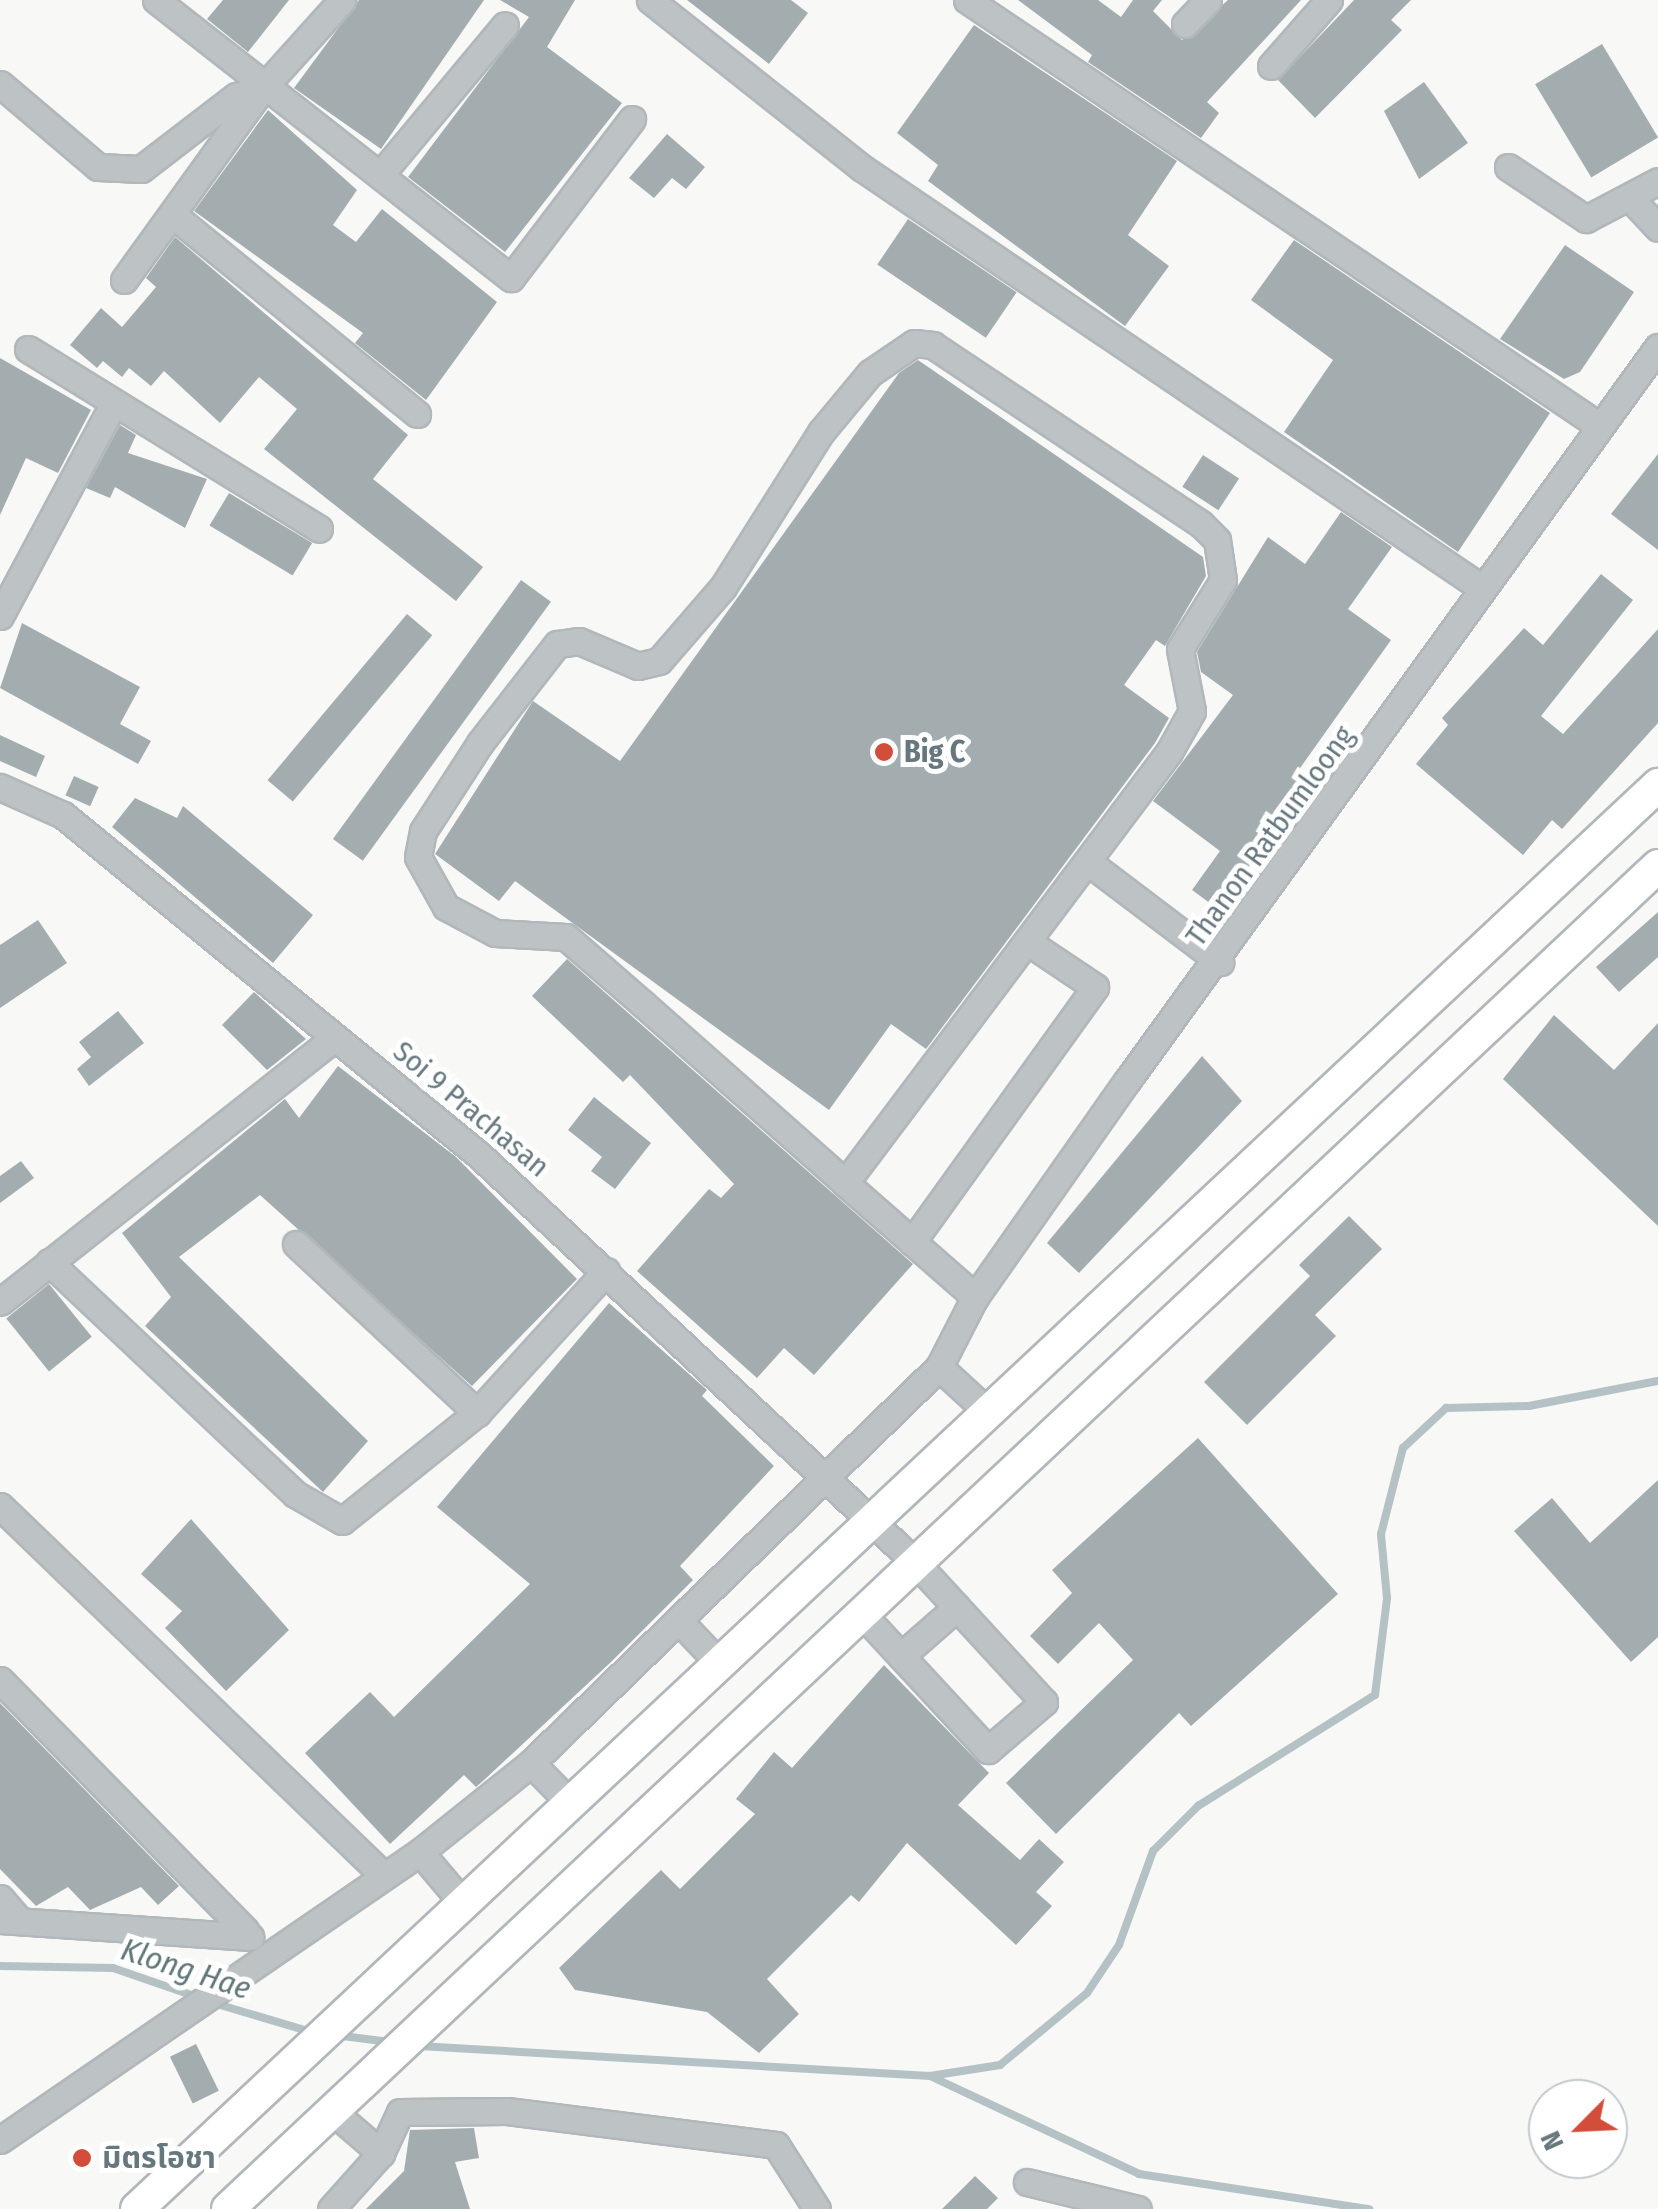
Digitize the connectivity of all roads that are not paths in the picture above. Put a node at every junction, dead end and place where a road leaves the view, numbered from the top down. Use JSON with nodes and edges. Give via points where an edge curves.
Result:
{"nodes":[{"id":1,"x":156,"y":0,"type":"edge"},
{"id":2,"x":342,"y":0,"type":"edge"},
{"id":3,"x":650,"y":0,"type":"edge"},
{"id":4,"x":967,"y":0,"type":"edge"},
{"id":5,"x":1208,"y":0,"type":"edge"},
{"id":6,"x":1329,"y":0,"type":"edge"},
{"id":7,"x":1185,"y":24,"type":"dead end"},
{"id":8,"x":505,"y":26,"type":"dead end"},
{"id":9,"x":1271,"y":66,"type":"dead end"},
{"id":10,"x":0,"y":84,"type":"edge"},
{"id":11,"x":262,"y":89,"type":"junction"},
{"id":12,"x":632,"y":119,"type":"dead end"},
{"id":13,"x":1508,"y":167,"type":"dead end"},
{"id":14,"x":380,"y":175,"type":"junction"},
{"id":15,"x":1658,"y":181,"type":"edge"},
{"id":16,"x":1632,"y":200,"type":"junction"},
{"id":17,"x":173,"y":215,"type":"junction"},
{"id":18,"x":1658,"y":228,"type":"edge"},
{"id":19,"x":124,"y":280,"type":"dead end"},
{"id":20,"x":1658,"y":347,"type":"edge"},
{"id":21,"x":28,"y":349,"type":"dead end"},
{"id":22,"x":113,"y":404,"type":"junction"},
{"id":23,"x":417,"y":414,"type":"dead end"},
{"id":24,"x":1595,"y":423,"type":"junction"},
{"id":25,"x":319,"y":529,"type":"dead end"},
{"id":26,"x":1479,"y":586,"type":"junction"},
{"id":27,"x":6,"y":589,"type":"edge"},
{"id":28,"x":0,"y":616,"type":"edge"},
{"id":29,"x":1658,"y":785,"type":"edge"},
{"id":30,"x":0,"y":788,"type":"edge"},
{"id":31,"x":1088,"y":862,"type":"junction"},
{"id":32,"x":1658,"y":866,"type":"edge"},
{"id":33,"x":1028,"y":942,"type":"junction"},
{"id":34,"x":1220,"y":962,"type":"junction"},
{"id":35,"x":334,"y":1038,"type":"junction"},
{"id":36,"x":845,"y":1183,"type":"junction"},
{"id":37,"x":912,"y":1242,"type":"junction"},
{"id":38,"x":296,"y":1244,"type":"dead end"},
{"id":39,"x":49,"y":1262,"type":"junction"},
{"id":40,"x":606,"y":1271,"type":"junction"},
{"id":41,"x":976,"y":1298,"type":"junction"},
{"id":42,"x":0,"y":1302,"type":"edge"},
{"id":43,"x":939,"y":1367,"type":"junction"},
{"id":44,"x":986,"y":1410,"type":"junction"},
{"id":45,"x":477,"y":1413,"type":"junction"},
{"id":46,"x":821,"y":1474,"type":"junction"},
{"id":47,"x":0,"y":1506,"type":"edge"},
{"id":48,"x":870,"y":1519,"type":"junction"},
{"id":49,"x":916,"y":1563,"type":"junction"},
{"id":50,"x":957,"y":1607,"type":"junction"},
{"id":51,"x":862,"y":1614,"type":"junction"},
{"id":52,"x":681,"y":1623,"type":"junction"},
{"id":53,"x":901,"y":1656,"type":"junction"},
{"id":54,"x":718,"y":1662,"type":"junction"},
{"id":55,"x":0,"y":1680,"type":"edge"},
{"id":56,"x":531,"y":1763,"type":"junction"},
{"id":57,"x":568,"y":1802,"type":"junction"},
{"id":58,"x":420,"y":1852,"type":"junction"},
{"id":59,"x":383,"y":1875,"type":"junction"},
{"id":60,"x":0,"y":1898,"type":"edge"},
{"id":61,"x":462,"y":1902,"type":"junction"},
{"id":62,"x":10,"y":1921,"type":"edge"},
{"id":63,"x":246,"y":1931,"type":"junction"},
{"id":64,"x":264,"y":1958,"type":"junction"},
{"id":65,"x":339,"y":2105,"type":"junction"},
{"id":66,"x":0,"y":2140,"type":"edge"},
{"id":67,"x":382,"y":2153,"type":"junction"},
{"id":68,"x":137,"y":2209,"type":"edge"},
{"id":69,"x":228,"y":2209,"type":"edge"},
{"id":70,"x":331,"y":2209,"type":"edge"},
{"id":71,"x":818,"y":2209,"type":"edge"},
{"id":72,"x":1050,"y":2209,"type":"edge"},
{"id":73,"x":1138,"y":2209,"type":"edge"}],
"edges":[{"from":1,"to":11,"type":"street"},
{"from":2,"to":11,"type":"street"},
{"from":3,"to":26,"type":"street","via":[[862,168]]},
{"from":4,"to":24,"type":"street"},
{"from":5,"to":7,"type":"street"},
{"from":6,"to":9,"type":"street"},
{"from":8,"to":14,"type":"street"},
{"from":10,"to":11,"type":"street","via":[[98,167],[141,170],[236,96]]},
{"from":11,"to":14,"type":"street"},
{"from":11,"to":17,"type":"street"},
{"from":12,"to":14,"type":"street","via":[[511,278]]},
{"from":13,"to":16,"type":"street","via":[[1571,216],[1608,215]]},
{"from":15,"to":16,"type":"street"},
{"from":16,"to":18,"type":"street"},
{"from":17,"to":19,"type":"street"},
{"from":17,"to":23,"type":"street"},
{"from":20,"to":24,"type":"street","name":"Thanon Ratbumloong"},
{"from":21,"to":22,"type":"street"},
{"from":22,"to":25,"type":"street"},
{"from":22,"to":27,"type":"street"},
{"from":24,"to":26,"type":"street","name":"Thanon Ratbumloong"},
{"from":26,"to":34,"type":"street","name":"Thanon Ratbumloong","via":[[1352,781]]},
{"from":27,"to":28,"type":"street"},
{"from":29,"to":44,"type":"main road"},
{"from":30,"to":35,"type":"street","name":"Soi 9 Prachasan","via":[[63,815]]},
{"from":31,"to":33,"type":"street"},
{"from":31,"to":34,"type":"street"},
{"from":31,"to":36,"type":"street","via":[[1192,712],[1180,649],[1222,580],[1217,540],[933,345],[897,350],[870,373],[821,432],[723,587],[658,660],[616,662],[568,638],[480,743],[423,831],[418,858],[433,892],[495,933],[566,938]]},
{"from":32,"to":49,"type":"main road"},
{"from":33,"to":36,"type":"street"},
{"from":33,"to":37,"type":"street","via":[[1094,988]]},
{"from":34,"to":41,"type":"street","name":"Thanon Ratbumloong"},
{"from":35,"to":39,"type":"street"},
{"from":35,"to":40,"type":"street","name":"Soi 9 Prachasan"},
{"from":36,"to":37,"type":"street"},
{"from":37,"to":41,"type":"street"},
{"from":38,"to":45,"type":"street"},
{"from":39,"to":42,"type":"street"},
{"from":39,"to":45,"type":"street","via":[[330,1519],[358,1515]]},
{"from":40,"to":45,"type":"street"},
{"from":40,"to":46,"type":"street","name":"Soi 9 Prachasan"},
{"from":41,"to":43,"type":"street","name":"Thanon Ratbumloong"},
{"from":43,"to":44,"type":"street"},
{"from":43,"to":46,"type":"street","name":"Thanon Ratbumloong"},
{"from":44,"to":48,"type":"main road"},
{"from":46,"to":48,"type":"street","name":"Soi 9 Prachasan"},
{"from":46,"to":52,"type":"street","name":"Thanon Ratbumloong"},
{"from":47,"to":59,"type":"street"},
{"from":48,"to":49,"type":"street","name":"Soi 9 Prachasan"},
{"from":48,"to":54,"type":"main road"},
{"from":49,"to":50,"type":"street","name":"Soi 9 Prachasan"},
{"from":49,"to":51,"type":"main road"},
{"from":50,"to":53,"type":"street"},
{"from":50,"to":53,"type":"street","name":"Soi 9 Prachasan","via":[[1044,1702],[988,1750]]},
{"from":51,"to":53,"type":"street"},
{"from":51,"to":65,"type":"main road"},
{"from":52,"to":54,"type":"street"},
{"from":52,"to":56,"type":"street","name":"Thanon Ratbumloong"},
{"from":54,"to":57,"type":"main road"},
{"from":55,"to":63,"type":"street"},
{"from":56,"to":57,"type":"street"},
{"from":56,"to":58,"type":"street","name":"Thanon Ratbumloong"},
{"from":57,"to":61,"type":"main road"},
{"from":58,"to":59,"type":"street","name":"Thanon Ratbumloong"},
{"from":58,"to":61,"type":"street"},
{"from":59,"to":64,"type":"street","name":"Thanon Ratbumloong"},
{"from":60,"to":62,"type":"street"},
{"from":61,"to":68,"type":"main road"},
{"from":62,"to":63,"type":"street"},
{"from":63,"to":64,"type":"street"},
{"from":64,"to":66,"type":"street","name":"Thanon Ratbumloong"},
{"from":65,"to":67,"type":"street"},
{"from":65,"to":69,"type":"main road"},
{"from":67,"to":70,"type":"street"},
{"from":67,"to":71,"type":"street","via":[[400,2112],[507,2111],[776,2145]]},
{"from":72,"to":73,"type":"street","via":[[1026,2182]]}]}
